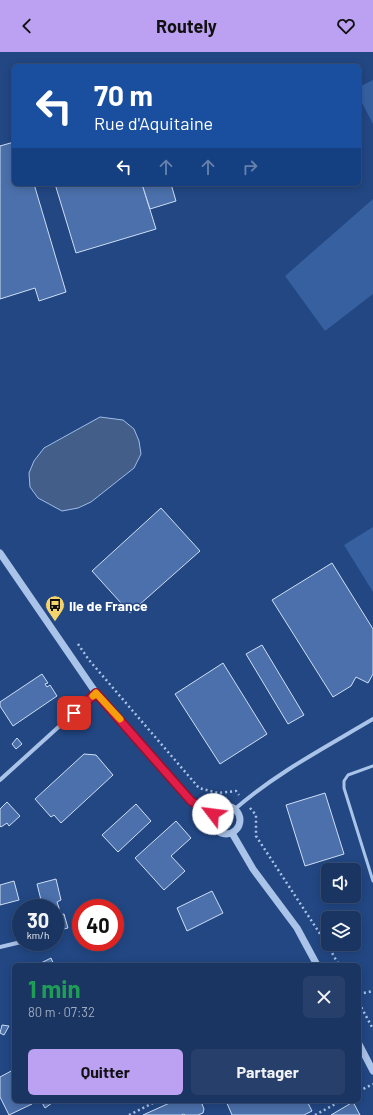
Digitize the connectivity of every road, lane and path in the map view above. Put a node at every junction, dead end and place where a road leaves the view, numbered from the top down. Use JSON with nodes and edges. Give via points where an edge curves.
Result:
{"nodes":[{"id":1,"x":0,"y":553,"type":"edge"},
{"id":2,"x":75,"y":640,"type":"dead end"},
{"id":3,"x":96,"y":693,"type":"junction"},
{"id":4,"x":373,"y":719,"type":"edge"},
{"id":5,"x":373,"y":766,"type":"edge"},
{"id":6,"x":0,"y":780,"type":"edge"},
{"id":7,"x":245,"y":801,"type":"junction"},
{"id":8,"x":235,"y":809,"type":"junction"},
{"id":9,"x":213,"y":814,"type":"junction"},
{"id":10,"x":232,"y":833,"type":"junction"},
{"id":11,"x":373,"y":881,"type":"edge"},
{"id":12,"x":12,"y":944,"type":"edge"},
{"id":13,"x":0,"y":947,"type":"edge"},
{"id":14,"x":316,"y":963,"type":"edge"},
{"id":15,"x":337,"y":963,"type":"edge"},
{"id":16,"x":373,"y":991,"type":"edge"},
{"id":17,"x":361,"y":994,"type":"edge"},
{"id":18,"x":361,"y":1007,"type":"edge"},
{"id":19,"x":373,"y":1029,"type":"edge"},
{"id":20,"x":361,"y":1048,"type":"edge"},
{"id":21,"x":373,"y":1070,"type":"edge"},
{"id":22,"x":373,"y":1084,"type":"edge"},
{"id":23,"x":361,"y":1091,"type":"edge"},
{"id":24,"x":153,"y":1103,"type":"edge"},
{"id":25,"x":334,"y":1104,"type":"edge"},
{"id":26,"x":129,"y":1115,"type":"edge"},
{"id":27,"x":315,"y":1115,"type":"edge"}],
"edges":[{"from":1,"to":3,"type":"street"},
{"from":2,"to":7,"type":"path","via":[[89,660],[199,788],[218,793],[236,792]]},
{"from":3,"to":6,"type":"street"},
{"from":3,"to":9,"type":"street","via":[[191,801]]},
{"from":4,"to":7,"type":"street","via":[[280,775]]},
{"from":5,"to":11,"type":"lane","via":[[348,775],[344,781],[344,788]]},
{"from":7,"to":8,"type":"street"},
{"from":7,"to":15,"type":"path","via":[[256,814],[256,836]]},
{"from":8,"to":9,"type":"street","via":[[223,806]]},
{"from":8,"to":10,"type":"street","via":[[240,822]]},
{"from":9,"to":10,"type":"street","via":[[212,822],[216,830],[223,834]]},
{"from":10,"to":14,"type":"street","via":[[253,868],[298,928]]},
{"from":12,"to":13,"type":"street"},
{"from":16,"to":17,"type":"path"},
{"from":18,"to":19,"type":"path"},
{"from":20,"to":21,"type":"street"},
{"from":22,"to":23,"type":"path"},
{"from":24,"to":26,"type":"path"},
{"from":25,"to":27,"type":"path"}]}
